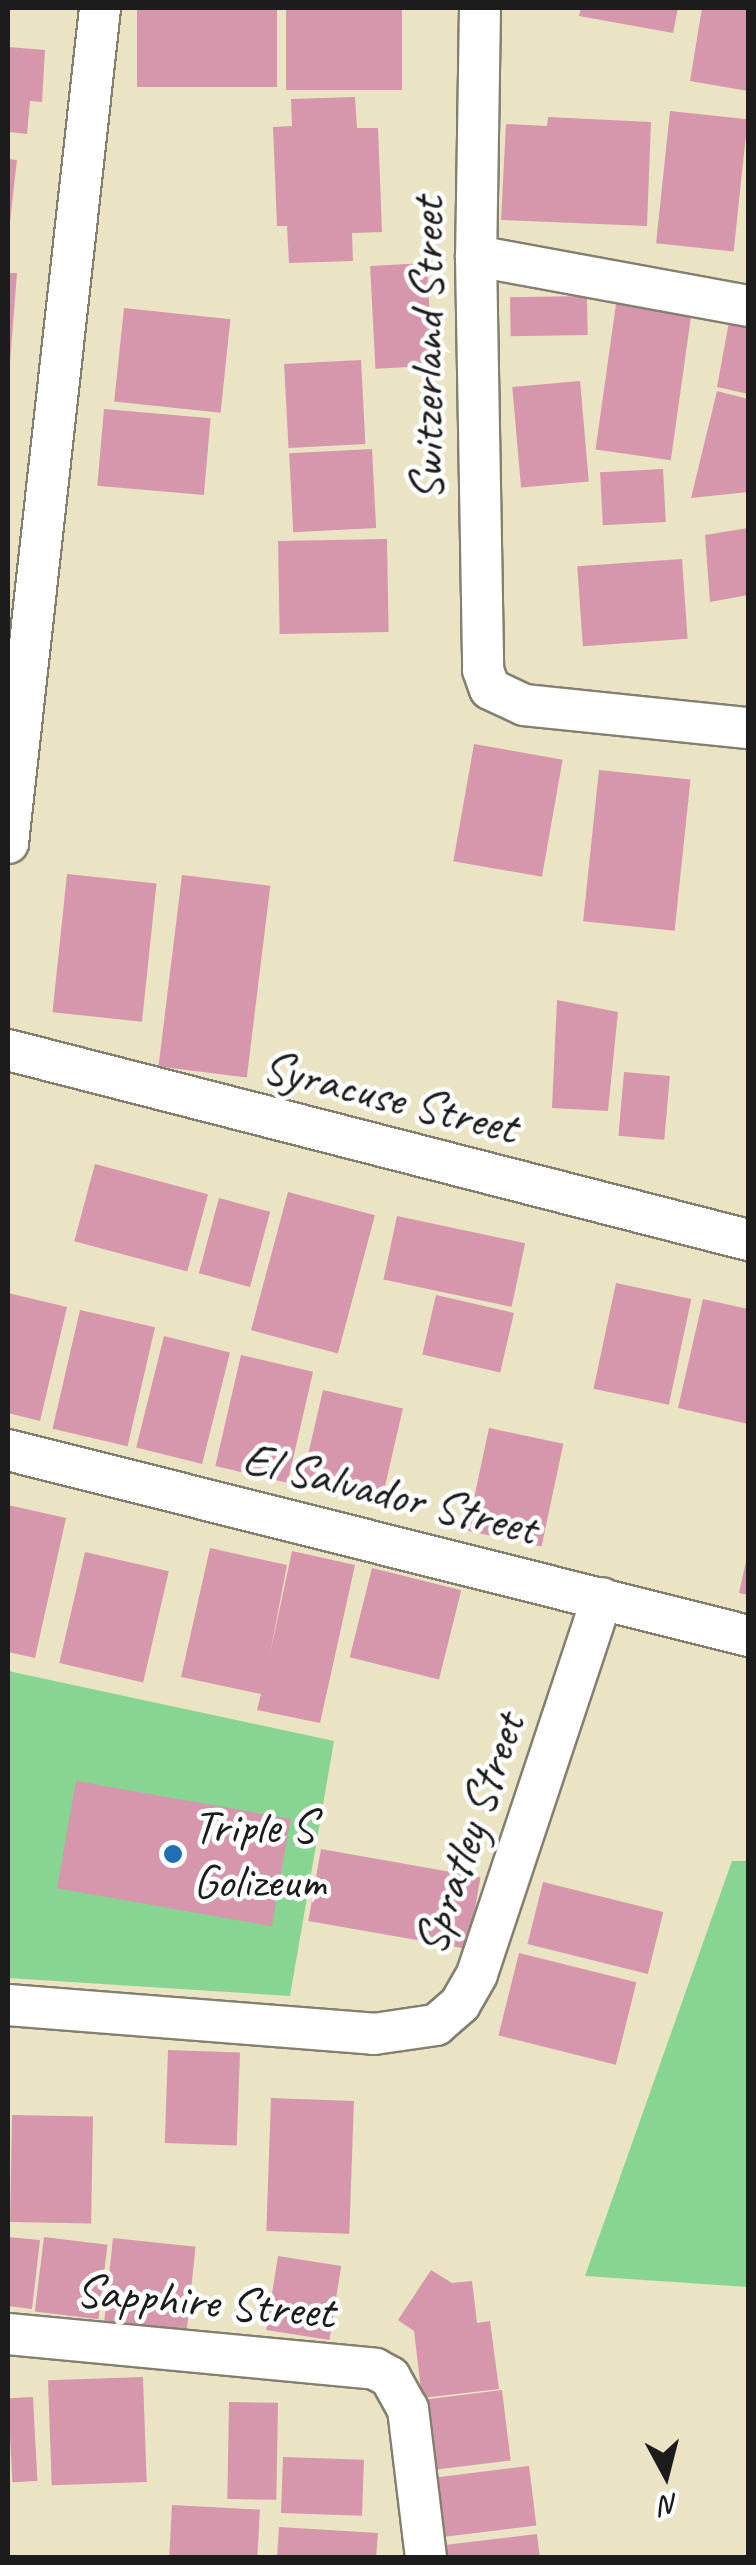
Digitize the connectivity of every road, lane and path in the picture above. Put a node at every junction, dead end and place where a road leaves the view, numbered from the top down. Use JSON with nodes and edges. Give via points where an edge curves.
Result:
{"nodes":[{"id":1,"x":100,"y":8,"type":"edge"},
{"id":2,"x":480,"y":8,"type":"edge"},
{"id":3,"x":476,"y":256,"type":"junction"},
{"id":4,"x":748,"y":306,"type":"edge"},
{"id":5,"x":748,"y":728,"type":"edge"},
{"id":6,"x":8,"y":843,"type":"edge"},
{"id":7,"x":8,"y":1050,"type":"edge"},
{"id":8,"x":748,"y":1240,"type":"edge"},
{"id":9,"x":8,"y":1450,"type":"edge"},
{"id":10,"x":602,"y":1598,"type":"junction"},
{"id":11,"x":748,"y":1636,"type":"edge"},
{"id":12,"x":8,"y":2005,"type":"edge"},
{"id":13,"x":8,"y":2334,"type":"edge"},
{"id":14,"x":426,"y":2558,"type":"edge"}],
"edges":[{"from":1,"to":6,"type":"street"},
{"from":2,"to":3,"type":"street","name":"Switzerland Street"},
{"from":3,"to":4,"type":"street"},
{"from":3,"to":5,"type":"street","name":"Switzerland Street","via":[[478,650],[490,689],[524,705]]},
{"from":7,"to":8,"type":"street","name":"Syracuse Street"},
{"from":9,"to":10,"type":"street","name":"El Salvador Street"},
{"from":10,"to":11,"type":"street","name":"El Salvador Street"},
{"from":10,"to":12,"type":"street","name":"Spratley Street","via":[[476,1974],[460,2004],[436,2025],[374,2034]]},
{"from":13,"to":14,"type":"street","name":"Sapphire Street","via":[[357,2364],[390,2378],[408,2409]]}]}
